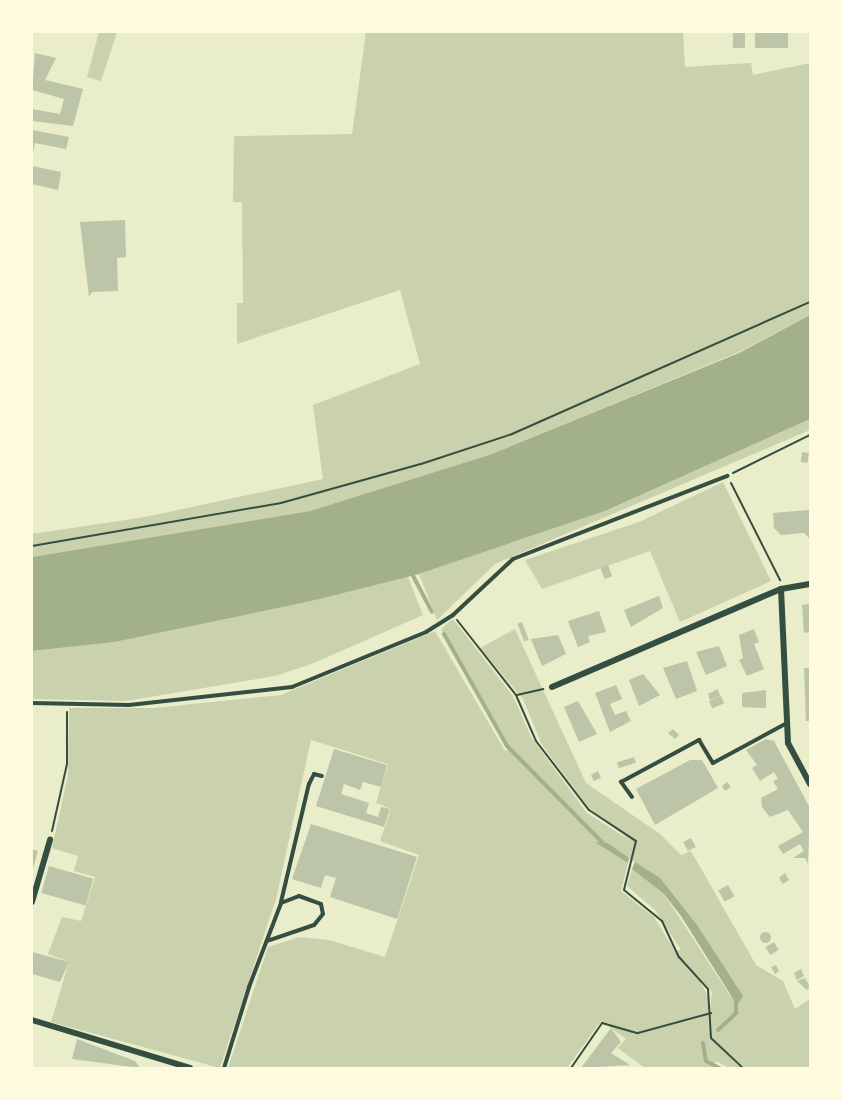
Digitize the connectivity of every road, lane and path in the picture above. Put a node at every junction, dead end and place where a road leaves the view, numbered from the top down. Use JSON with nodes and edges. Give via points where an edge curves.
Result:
{"nodes":[{"id":1,"x":810,"y":302,"type":"edge"},
{"id":2,"x":810,"y":435,"type":"edge"},
{"id":3,"x":727,"y":476,"type":"junction"},
{"id":4,"x":32,"y":546,"type":"edge"},
{"id":5,"x":810,"y":585,"type":"edge"},
{"id":6,"x":781,"y":589,"type":"junction"},
{"id":7,"x":453,"y":615,"type":"junction"},
{"id":8,"x":552,"y":687,"type":"joint"},
{"id":9,"x":516,"y":695,"type":"junction"},
{"id":10,"x":32,"y":703,"type":"edge"},
{"id":11,"x":66,"y":703,"type":"junction"},
{"id":12,"x":787,"y":722,"type":"junction"},
{"id":13,"x":322,"y":776,"type":"dead end"},
{"id":14,"x":810,"y":784,"type":"edge"},
{"id":15,"x":632,"y":797,"type":"dead end"},
{"id":16,"x":50,"y":840,"type":"joint"},
{"id":17,"x":32,"y":902,"type":"edge"},
{"id":18,"x":280,"y":903,"type":"junction"},
{"id":19,"x":267,"y":941,"type":"junction"},
{"id":20,"x":711,"y":1013,"type":"junction"},
{"id":21,"x":32,"y":1020,"type":"edge"},
{"id":22,"x":190,"y":1068,"type":"edge"},
{"id":23,"x":225,"y":1068,"type":"edge"},
{"id":24,"x":571,"y":1068,"type":"edge"},
{"id":25,"x":743,"y":1068,"type":"edge"}],
"edges":[{"from":1,"to":4,"type":"path","via":[[523,429],[421,464],[281,504]]},
{"from":2,"to":3,"type":"path"},
{"from":3,"to":6,"type":"path"},
{"from":3,"to":7,"type":"lane","via":[[513,559]]},
{"from":5,"to":6,"type":"street"},
{"from":6,"to":8,"type":"street"},
{"from":6,"to":12,"type":"street"},
{"from":7,"to":9,"type":"path"},
{"from":7,"to":11,"type":"lane","via":[[292,687],[129,705]]},
{"from":8,"to":9,"type":"path"},
{"from":9,"to":20,"type":"path","via":[[536,741],[589,810],[636,841],[624,891],[662,921],[679,957],[708,989]]},
{"from":10,"to":11,"type":"lane"},
{"from":11,"to":16,"type":"path","via":[[67,764]]},
{"from":12,"to":14,"type":"street","via":[[788,743]]},
{"from":12,"to":15,"type":"lane","via":[[713,763],[699,740],[621,782]]},
{"from":13,"to":18,"type":"lane","via":[[314,774],[309,784]]},
{"from":16,"to":17,"type":"street"},
{"from":18,"to":19,"type":"lane"},
{"from":18,"to":19,"type":"lane","via":[[299,896],[321,904],[323,914],[314,925]]},
{"from":19,"to":23,"type":"lane"},
{"from":20,"to":24,"type":"path","via":[[638,1033],[602,1023]]},
{"from":20,"to":25,"type":"path","via":[[711,1038]]},
{"from":21,"to":22,"type":"street"}]}
